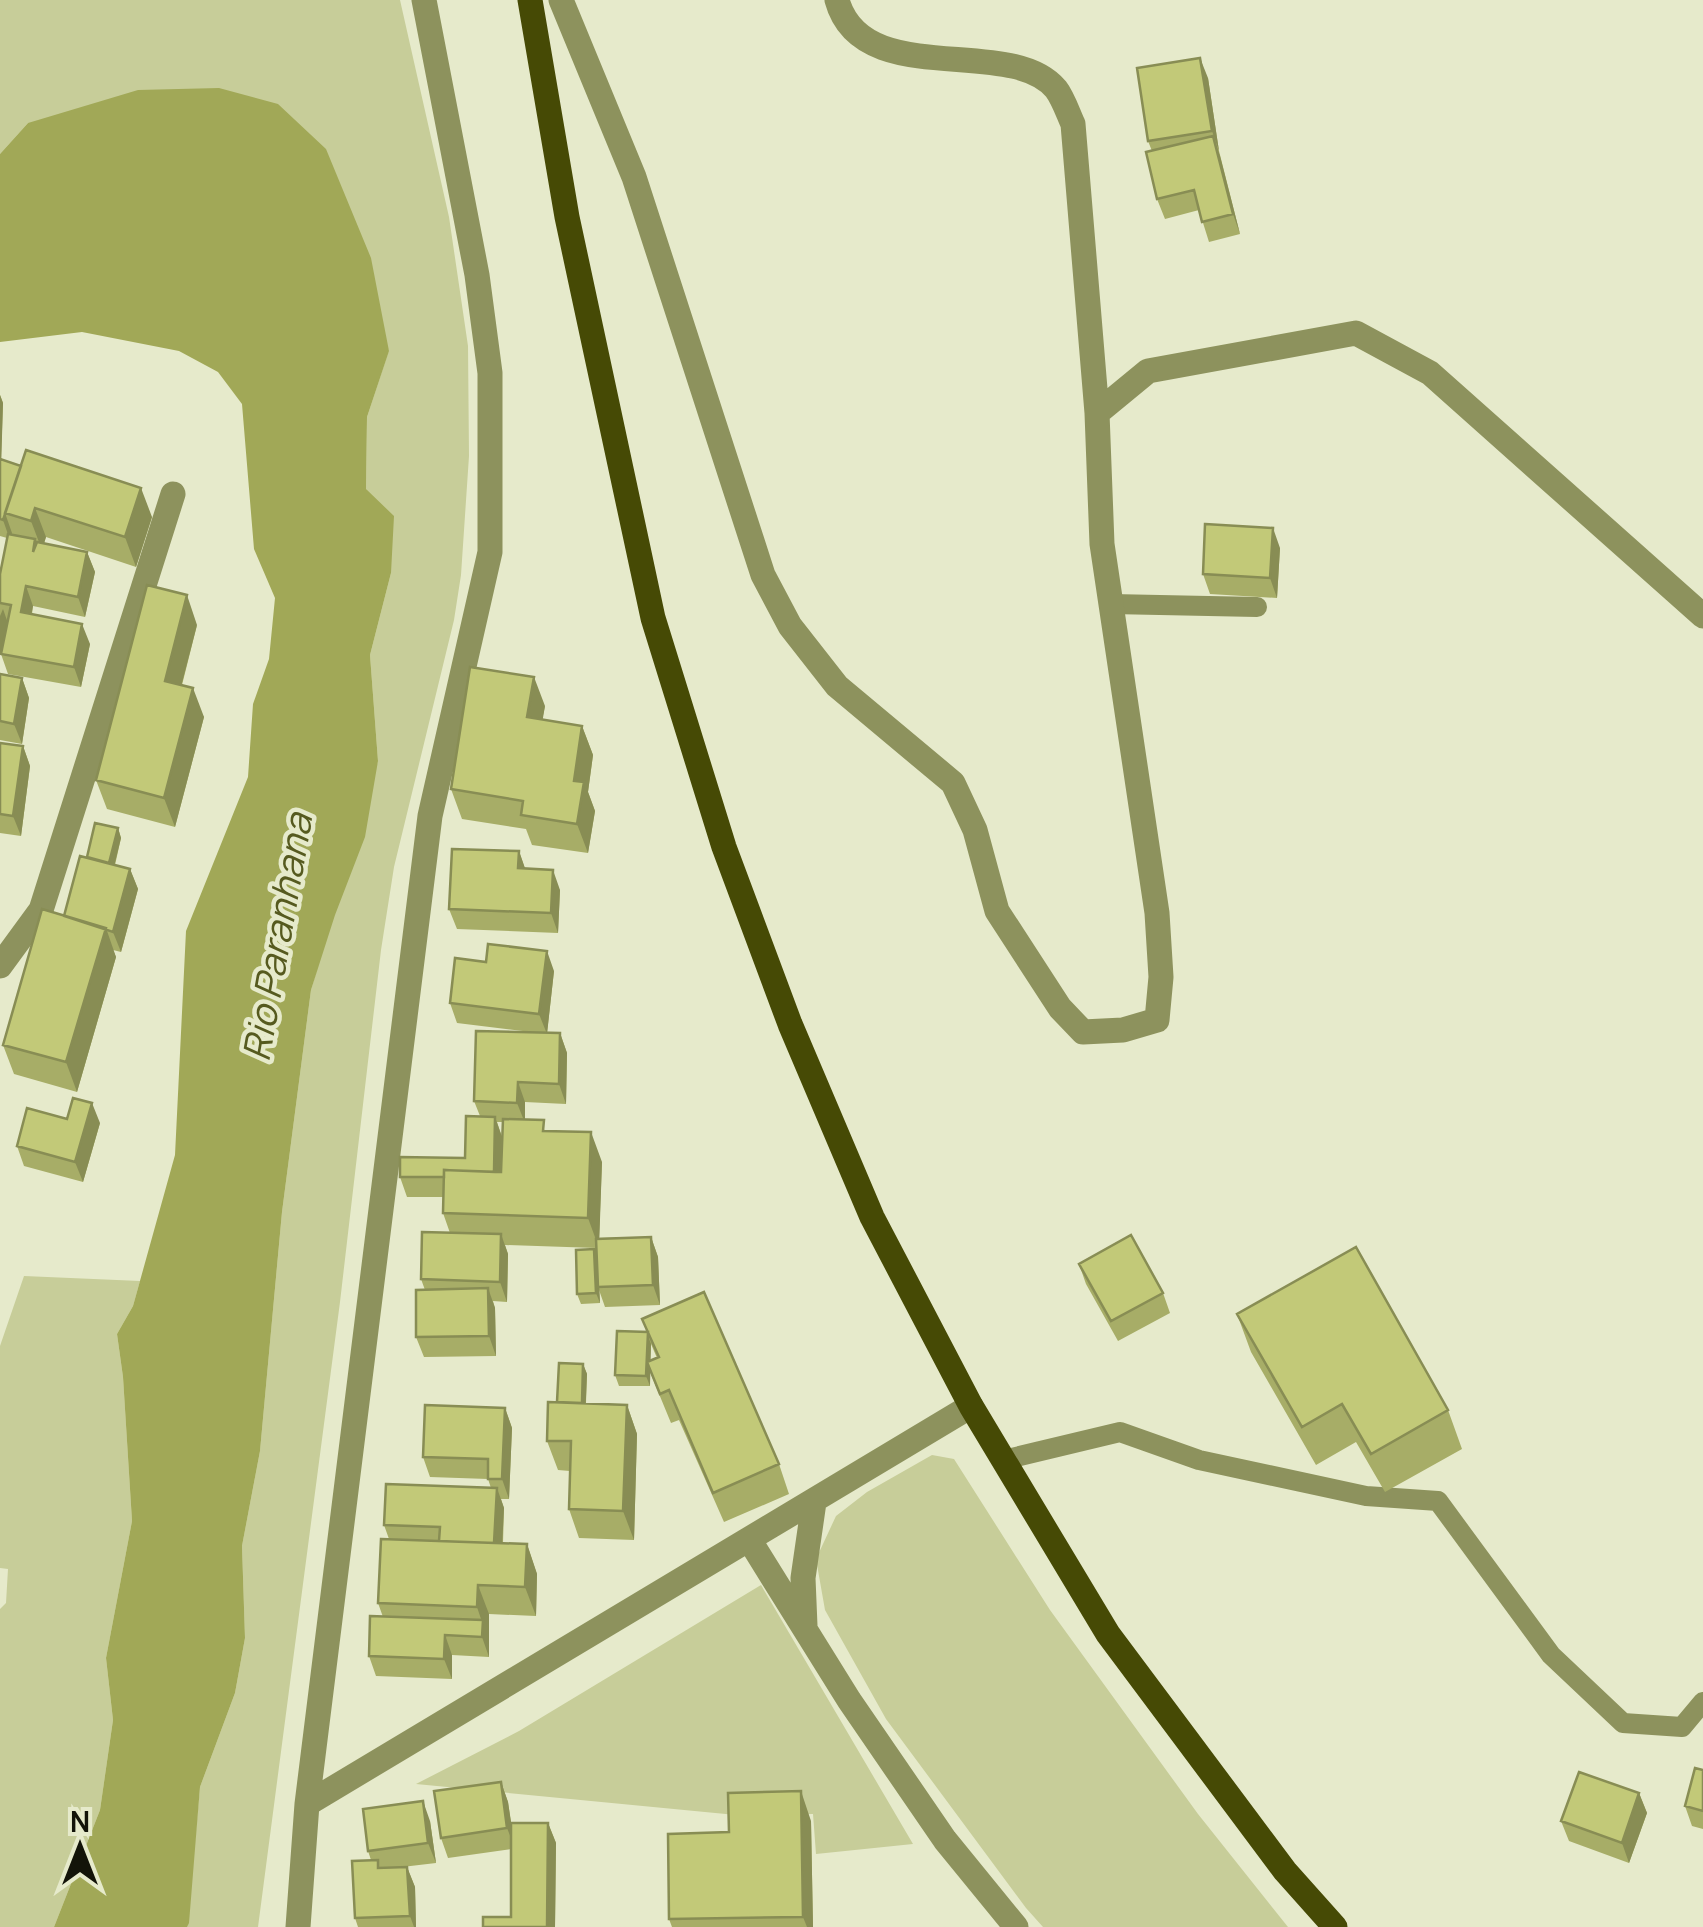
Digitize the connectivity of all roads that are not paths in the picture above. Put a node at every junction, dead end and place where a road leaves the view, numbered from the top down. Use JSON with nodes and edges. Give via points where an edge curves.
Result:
{"nodes":[{"id":1,"x":424,"y":0,"type":"edge"},
{"id":2,"x":530,"y":0,"type":"edge"},
{"id":3,"x":560,"y":0,"type":"edge"},
{"id":4,"x":837,"y":0,"type":"edge"},
{"id":5,"x":1097,"y":412,"type":"junction"},
{"id":6,"x":173,"y":494,"type":"dead end"},
{"id":7,"x":1111,"y":604,"type":"junction"},
{"id":8,"x":1258,"y":607,"type":"dead end"},
{"id":9,"x":1703,"y":616,"type":"edge"},
{"id":10,"x":0,"y":966,"type":"edge"},
{"id":11,"x":971,"y":1406,"type":"junction"},
{"id":12,"x":1003,"y":1460,"type":"junction"},
{"id":13,"x":814,"y":1502,"type":"junction"},
{"id":14,"x":750,"y":1541,"type":"junction"},
{"id":15,"x":806,"y":1631,"type":"junction"},
{"id":16,"x":1703,"y":1702,"type":"edge"},
{"id":17,"x":307,"y":1804,"type":"junction"},
{"id":18,"x":298,"y":1927,"type":"edge"},
{"id":19,"x":1016,"y":1927,"type":"edge"},
{"id":20,"x":1335,"y":1927,"type":"edge"}],
"edges":[{"from":1,"to":17,"type":"street","via":[[490,373],[490,552],[430,816]]},
{"from":2,"to":11,"type":"main road","via":[[567,217],[654,618],[724,846],[872,1218]]},
{"from":3,"to":7,"type":"street","via":[[634,177],[763,575],[790,626],[838,686],[953,783],[975,830],[996,911],[1060,1008],[1084,1032],[1158,1020],[1161,978],[1158,913]]},
{"from":4,"to":5,"type":"street","via":[[858,34],[899,54],[1022,68],[1055,88],[1073,124]]},
{"from":5,"to":7,"type":"street"},
{"from":5,"to":9,"type":"street","via":[[1148,371],[1356,333],[1430,373]]},
{"from":6,"to":10,"type":"street","via":[[41,910]]},
{"from":7,"to":8,"type":"lane"},
{"from":11,"to":12,"type":"main road"},
{"from":11,"to":13,"type":"street"},
{"from":12,"to":16,"type":"lane","via":[[1120,1432],[1199,1460],[1366,1496],[1438,1500],[1551,1655],[1623,1723],[1682,1727]]},
{"from":12,"to":20,"type":"main road","via":[[1108,1634],[1285,1871]]},
{"from":13,"to":14,"type":"street"},
{"from":13,"to":15,"type":"street","via":[[803,1578]]},
{"from":14,"to":15,"type":"street"},
{"from":14,"to":17,"type":"street"},
{"from":15,"to":19,"type":"street","via":[[945,1840]]},
{"from":17,"to":18,"type":"street"}]}
